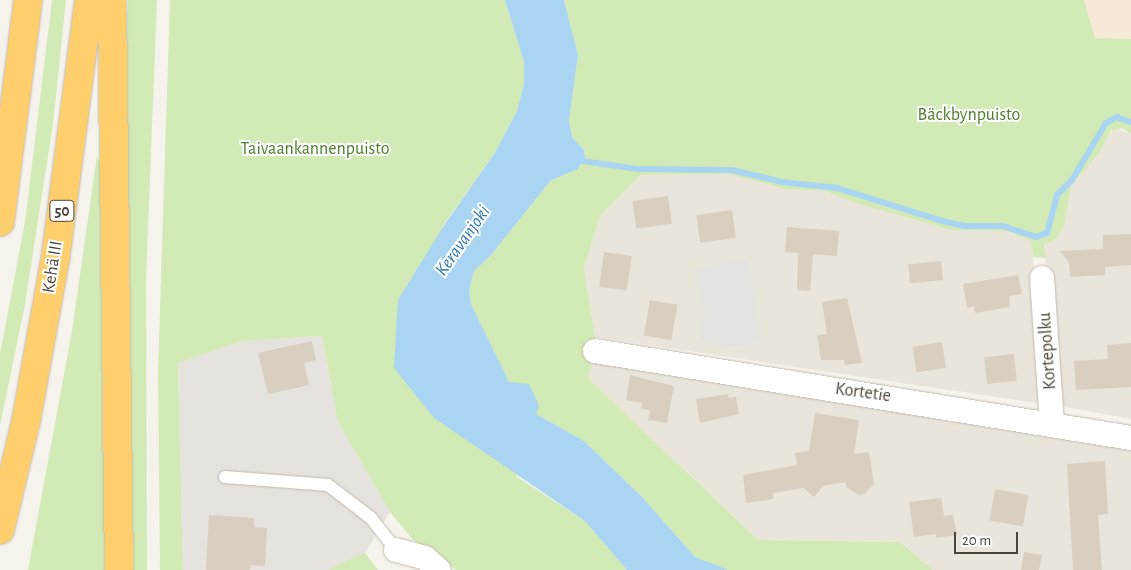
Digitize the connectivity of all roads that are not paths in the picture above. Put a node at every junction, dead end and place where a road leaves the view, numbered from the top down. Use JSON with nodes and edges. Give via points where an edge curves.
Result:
{"nodes":[{"id":1,"x":28,"y":0,"type":"edge"},
{"id":2,"x":89,"y":0,"type":"edge"},
{"id":3,"x":112,"y":0,"type":"edge"},
{"id":4,"x":0,"y":222,"type":"edge"},
{"id":5,"x":1042,"y":278,"type":"dead end"},
{"id":6,"x":595,"y":350,"type":"dead end"},
{"id":7,"x":1052,"y":425,"type":"junction"},
{"id":8,"x":1131,"y":438,"type":"edge"},
{"id":9,"x":225,"y":477,"type":"dead end"},
{"id":10,"x":0,"y":530,"type":"edge"},
{"id":11,"x":396,"y":550,"type":"joint"},
{"id":12,"x":119,"y":570,"type":"edge"},
{"id":13,"x":439,"y":570,"type":"edge"}],
"edges":[{"from":1,"to":4,"type":"highway"},
{"from":2,"to":10,"type":"highway","name":"Kehä III","number":"50","via":[[56,254],[26,421]]},
{"from":3,"to":12,"type":"highway"},
{"from":5,"to":7,"type":"street","name":"Kortepolku"},
{"from":6,"to":7,"type":"street","name":"Kortetie"},
{"from":7,"to":8,"type":"street","name":"Kortetie"},
{"from":9,"to":11,"type":"lane","via":[[328,485],[372,518]]},
{"from":11,"to":13,"type":"street","via":[[425,558]]}]}
